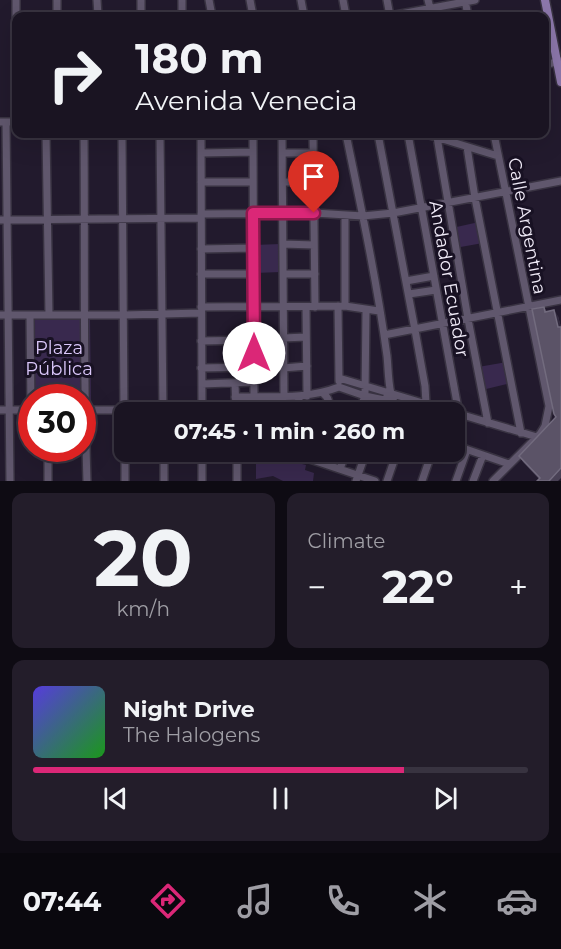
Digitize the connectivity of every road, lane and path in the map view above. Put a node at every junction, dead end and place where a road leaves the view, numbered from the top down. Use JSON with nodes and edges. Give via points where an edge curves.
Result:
{"nodes":[{"id":1,"x":476,"y":0,"type":"edge"},
{"id":2,"x":551,"y":0,"type":"edge"},
{"id":3,"x":465,"y":1,"type":"edge"},
{"id":4,"x":429,"y":4,"type":"edge"},
{"id":5,"x":403,"y":12,"type":"edge"},
{"id":6,"x":549,"y":17,"type":"edge"},
{"id":7,"x":561,"y":51,"type":"edge"},
{"id":8,"x":559,"y":61,"type":"edge"},
{"id":9,"x":561,"y":82,"type":"edge"},
{"id":10,"x":3,"y":122,"type":"edge"},
{"id":11,"x":46,"y":138,"type":"edge"},
{"id":12,"x":84,"y":138,"type":"edge"},
{"id":13,"x":122,"y":138,"type":"edge"},
{"id":14,"x":160,"y":138,"type":"edge"},
{"id":15,"x":201,"y":138,"type":"edge"},
{"id":16,"x":253,"y":138,"type":"edge"},
{"id":17,"x":282,"y":138,"type":"edge"},
{"id":18,"x":313,"y":138,"type":"edge"},
{"id":19,"x":347,"y":138,"type":"edge"},
{"id":20,"x":379,"y":138,"type":"edge"},
{"id":21,"x":409,"y":138,"type":"edge"},
{"id":22,"x":437,"y":138,"type":"edge"},
{"id":23,"x":440,"y":138,"type":"edge"},
{"id":24,"x":495,"y":138,"type":"edge"},
{"id":25,"x":467,"y":147,"type":"junction"},
{"id":26,"x":253,"y":152,"type":"junction"},
{"id":27,"x":201,"y":153,"type":"junction"},
{"id":28,"x":283,"y":153,"type":"junction"},
{"id":29,"x":313,"y":153,"type":"junction"},
{"id":30,"x":498,"y":156,"type":"junction"},
{"id":31,"x":561,"y":181,"type":"edge"},
{"id":32,"x":201,"y":182,"type":"junction"},
{"id":33,"x":253,"y":182,"type":"junction"},
{"id":34,"x":283,"y":182,"type":"junction"},
{"id":35,"x":314,"y":182,"type":"junction"},
{"id":36,"x":505,"y":192,"type":"junction"},
{"id":37,"x":475,"y":198,"type":"junction"},
{"id":38,"x":447,"y":203,"type":"junction"},
{"id":39,"x":422,"y":208,"type":"junction"},
{"id":40,"x":253,"y":213,"type":"junction"},
{"id":41,"x":283,"y":213,"type":"junction"},
{"id":42,"x":314,"y":213,"type":"junction"},
{"id":43,"x":393,"y":213,"type":"junction"},
{"id":44,"x":201,"y":216,"type":"junction"},
{"id":45,"x":345,"y":216,"type":"junction"},
{"id":46,"x":363,"y":216,"type":"junction"},
{"id":47,"x":85,"y":218,"type":"junction"},
{"id":48,"x":47,"y":219,"type":"junction"},
{"id":49,"x":123,"y":219,"type":"junction"},
{"id":50,"x":161,"y":219,"type":"junction"},
{"id":51,"x":4,"y":220,"type":"edge"},
{"id":52,"x":283,"y":244,"type":"junction"},
{"id":53,"x":314,"y":245,"type":"junction"},
{"id":54,"x":253,"y":248,"type":"junction"},
{"id":55,"x":201,"y":249,"type":"junction"},
{"id":56,"x":201,"y":274,"type":"junction"},
{"id":57,"x":253,"y":274,"type":"junction"},
{"id":58,"x":283,"y":274,"type":"junction"},
{"id":59,"x":315,"y":274,"type":"junction"},
{"id":60,"x":434,"y":276,"type":"junction"},
{"id":61,"x":406,"y":281,"type":"junction"},
{"id":62,"x":436,"y":290,"type":"junction"},
{"id":63,"x":408,"y":294,"type":"junction"},
{"id":64,"x":561,"y":300,"type":"edge"},
{"id":65,"x":342,"y":306,"type":"junction"},
{"id":66,"x":306,"y":307,"type":"junction"},
{"id":67,"x":315,"y":307,"type":"junction"},
{"id":68,"x":528,"y":307,"type":"junction"},
{"id":69,"x":254,"y":308,"type":"junction"},
{"id":70,"x":283,"y":308,"type":"junction"},
{"id":71,"x":201,"y":310,"type":"junction"},
{"id":72,"x":366,"y":310,"type":"junction"},
{"id":73,"x":379,"y":311,"type":"junction"},
{"id":74,"x":497,"y":313,"type":"junction"},
{"id":75,"x":162,"y":314,"type":"junction"},
{"id":76,"x":0,"y":315,"type":"edge"},
{"id":77,"x":49,"y":315,"type":"junction"},
{"id":78,"x":86,"y":315,"type":"junction"},
{"id":79,"x":124,"y":315,"type":"junction"},
{"id":80,"x":9,"y":316,"type":"junction"},
{"id":81,"x":30,"y":316,"type":"junction"},
{"id":82,"x":468,"y":319,"type":"junction"},
{"id":83,"x":442,"y":324,"type":"junction"},
{"id":84,"x":415,"y":330,"type":"junction"},
{"id":85,"x":384,"y":335,"type":"junction"},
{"id":86,"x":306,"y":337,"type":"junction"},
{"id":87,"x":283,"y":338,"type":"junction"},
{"id":88,"x":254,"y":339,"type":"junction"},
{"id":89,"x":201,"y":341,"type":"junction"},
{"id":90,"x":307,"y":366,"type":"junction"},
{"id":91,"x":254,"y":367,"type":"junction"},
{"id":92,"x":201,"y":368,"type":"junction"},
{"id":93,"x":283,"y":368,"type":"junction"},
{"id":94,"x":339,"y":378,"type":"junction"},
{"id":95,"x":254,"y":382,"type":"junction"},
{"id":96,"x":235,"y":383,"type":"junction"},
{"id":97,"x":31,"y":384,"type":"edge"},
{"id":98,"x":84,"y":384,"type":"edge"},
{"id":99,"x":202,"y":384,"type":"junction"},
{"id":100,"x":365,"y":386,"type":"junction"},
{"id":101,"x":339,"y":387,"type":"junction"},
{"id":102,"x":323,"y":393,"type":"junction"},
{"id":103,"x":254,"y":396,"type":"junction"},
{"id":104,"x":303,"y":396,"type":"junction"},
{"id":105,"x":365,"y":396,"type":"junction"},
{"id":106,"x":236,"y":397,"type":"junction"},
{"id":107,"x":284,"y":397,"type":"junction"},
{"id":108,"x":393,"y":398,"type":"junction"},
{"id":109,"x":384,"y":400,"type":"joint"},
{"id":110,"x":124,"y":402,"type":"edge"},
{"id":111,"x":163,"y":402,"type":"edge"},
{"id":112,"x":202,"y":402,"type":"edge"},
{"id":113,"x":236,"y":402,"type":"edge"},
{"id":114,"x":300,"y":402,"type":"edge"},
{"id":115,"x":329,"y":402,"type":"edge"},
{"id":116,"x":363,"y":402,"type":"edge"},
{"id":117,"x":394,"y":402,"type":"edge"},
{"id":118,"x":415,"y":402,"type":"edge"},
{"id":119,"x":426,"y":402,"type":"edge"},
{"id":120,"x":453,"y":402,"type":"edge"},
{"id":121,"x":0,"y":410,"type":"edge"},
{"id":122,"x":10,"y":410,"type":"junction"},
{"id":123,"x":18,"y":410,"type":"edge"},
{"id":124,"x":96,"y":411,"type":"edge"},
{"id":125,"x":114,"y":412,"type":"edge"},
{"id":126,"x":465,"y":416,"type":"edge"},
{"id":127,"x":489,"y":423,"type":"junction"},
{"id":128,"x":520,"y":432,"type":"junction"},
{"id":129,"x":537,"y":437,"type":"junction"},
{"id":130,"x":467,"y":450,"type":"joint"},
{"id":131,"x":483,"y":455,"type":"junction"},
{"id":132,"x":48,"y":462,"type":"edge"},
{"id":133,"x":86,"y":462,"type":"edge"},
{"id":134,"x":125,"y":462,"type":"edge"},
{"id":135,"x":164,"y":462,"type":"edge"},
{"id":136,"x":202,"y":462,"type":"edge"},
{"id":137,"x":237,"y":462,"type":"edge"},
{"id":138,"x":326,"y":462,"type":"edge"},
{"id":139,"x":342,"y":462,"type":"edge"},
{"id":140,"x":363,"y":462,"type":"edge"},
{"id":141,"x":394,"y":462,"type":"edge"},
{"id":142,"x":429,"y":462,"type":"edge"},
{"id":143,"x":509,"y":464,"type":"junction"},
{"id":144,"x":340,"y":469,"type":"junction"},
{"id":145,"x":357,"y":478,"type":"edge"},
{"id":146,"x":10,"y":481,"type":"edge"},
{"id":147,"x":48,"y":481,"type":"edge"},
{"id":148,"x":87,"y":481,"type":"edge"},
{"id":149,"x":125,"y":481,"type":"edge"},
{"id":150,"x":164,"y":481,"type":"edge"},
{"id":151,"x":202,"y":481,"type":"edge"},
{"id":152,"x":237,"y":481,"type":"edge"},
{"id":153,"x":375,"y":481,"type":"edge"},
{"id":154,"x":387,"y":481,"type":"edge"},
{"id":155,"x":422,"y":481,"type":"edge"},
{"id":156,"x":456,"y":481,"type":"edge"},
{"id":157,"x":473,"y":481,"type":"edge"},
{"id":158,"x":494,"y":481,"type":"edge"}],
"edges":[{"from":1,"to":3,"type":"street"},
{"from":2,"to":7,"type":"main road"},
{"from":3,"to":4,"type":"street"},
{"from":4,"to":5,"type":"street"},
{"from":6,"to":8,"type":"main road"},
{"from":8,"to":9,"type":"main road"},
{"from":10,"to":51,"type":"street"},
{"from":11,"to":48,"type":"street"},
{"from":12,"to":47,"type":"street"},
{"from":13,"to":49,"type":"street"},
{"from":14,"to":50,"type":"street"},
{"from":15,"to":27,"type":"street"},
{"from":16,"to":26,"type":"street"},
{"from":17,"to":28,"type":"street"},
{"from":18,"to":29,"type":"street"},
{"from":19,"to":46,"type":"street"},
{"from":20,"to":43,"type":"street"},
{"from":21,"to":39,"type":"street","name":"Andador Ecuador"},
{"from":22,"to":38,"type":"street"},
{"from":23,"to":25,"type":"street"},
{"from":24,"to":30,"type":"street","name":"Calle Argentina"},
{"from":25,"to":30,"type":"street"},
{"from":25,"to":37,"type":"street"},
{"from":26,"to":27,"type":"street"},
{"from":26,"to":33,"type":"street"},
{"from":27,"to":32,"type":"street"},
{"from":28,"to":29,"type":"street"},
{"from":28,"to":34,"type":"street"},
{"from":29,"to":35,"type":"street"},
{"from":30,"to":36,"type":"street","name":"Calle Argentina"},
{"from":31,"to":36,"type":"street"},
{"from":32,"to":33,"type":"street"},
{"from":32,"to":44,"type":"street"},
{"from":33,"to":40,"type":"street"},
{"from":34,"to":35,"type":"street"},
{"from":34,"to":41,"type":"street"},
{"from":35,"to":42,"type":"street"},
{"from":36,"to":37,"type":"street"},
{"from":36,"to":68,"type":"street","name":"Calle Argentina"},
{"from":37,"to":38,"type":"street"},
{"from":37,"to":74,"type":"street"},
{"from":38,"to":39,"type":"street"},
{"from":38,"to":82,"type":"street"},
{"from":39,"to":43,"type":"street"},
{"from":39,"to":60,"type":"street","name":"Andador Ecuador"},
{"from":40,"to":41,"type":"street"},
{"from":40,"to":44,"type":"street"},
{"from":40,"to":54,"type":"street"},
{"from":41,"to":42,"type":"street"},
{"from":41,"to":52,"type":"street"},
{"from":42,"to":45,"type":"street"},
{"from":42,"to":53,"type":"street"},
{"from":43,"to":46,"type":"street"},
{"from":43,"to":61,"type":"street"},
{"from":44,"to":50,"type":"street"},
{"from":44,"to":55,"type":"street"},
{"from":45,"to":46,"type":"street"},
{"from":45,"to":65,"type":"street"},
{"from":46,"to":73,"type":"street"},
{"from":47,"to":48,"type":"street"},
{"from":47,"to":49,"type":"street"},
{"from":47,"to":78,"type":"street"},
{"from":48,"to":51,"type":"street"},
{"from":48,"to":77,"type":"street"},
{"from":49,"to":50,"type":"street"},
{"from":49,"to":79,"type":"street"},
{"from":50,"to":75,"type":"street"},
{"from":51,"to":80,"type":"street"},
{"from":52,"to":53,"type":"street"},
{"from":52,"to":58,"type":"street"},
{"from":53,"to":59,"type":"street"},
{"from":54,"to":55,"type":"street"},
{"from":54,"to":57,"type":"street"},
{"from":55,"to":56,"type":"street"},
{"from":56,"to":57,"type":"street"},
{"from":56,"to":71,"type":"street"},
{"from":57,"to":69,"type":"street"},
{"from":58,"to":59,"type":"street"},
{"from":58,"to":70,"type":"street"},
{"from":59,"to":67,"type":"street"},
{"from":60,"to":61,"type":"street"},
{"from":60,"to":62,"type":"street","name":"Andador Ecuador"},
{"from":61,"to":63,"type":"street"},
{"from":62,"to":63,"type":"street"},
{"from":62,"to":83,"type":"street","name":"Andador Ecuador"},
{"from":63,"to":84,"type":"street"},
{"from":64,"to":68,"type":"street"},
{"from":65,"to":67,"type":"street"},
{"from":65,"to":72,"type":"street"},
{"from":65,"to":94,"type":"street"},
{"from":66,"to":67,"type":"street"},
{"from":66,"to":70,"type":"street"},
{"from":66,"to":86,"type":"street"},
{"from":68,"to":74,"type":"street"},
{"from":68,"to":129,"type":"street","name":"Calle Argentina","via":[[549,406],[546,426]]},
{"from":69,"to":70,"type":"street"},
{"from":69,"to":71,"type":"street"},
{"from":69,"to":88,"type":"street"},
{"from":70,"to":87,"type":"street"},
{"from":71,"to":75,"type":"street"},
{"from":71,"to":89,"type":"street"},
{"from":72,"to":73,"type":"street"},
{"from":72,"to":100,"type":"street"},
{"from":73,"to":85,"type":"street"},
{"from":74,"to":82,"type":"street"},
{"from":74,"to":128,"type":"street"},
{"from":75,"to":79,"type":"street"},
{"from":75,"to":111,"type":"street"},
{"from":76,"to":80,"type":"street"},
{"from":77,"to":78,"type":"street"},
{"from":77,"to":81,"type":"street"},
{"from":78,"to":79,"type":"street"},
{"from":78,"to":98,"type":"street"},
{"from":79,"to":110,"type":"street"},
{"from":80,"to":81,"type":"street"},
{"from":80,"to":122,"type":"street"},
{"from":81,"to":97,"type":"street"},
{"from":82,"to":83,"type":"street"},
{"from":82,"to":127,"type":"street"},
{"from":83,"to":84,"type":"street"},
{"from":83,"to":120,"type":"street","name":"Andador Ecuador"},
{"from":84,"to":85,"type":"street"},
{"from":84,"to":119,"type":"street"},
{"from":85,"to":108,"type":"street"},
{"from":86,"to":87,"type":"street"},
{"from":86,"to":90,"type":"street"},
{"from":87,"to":93,"type":"street"},
{"from":88,"to":89,"type":"street"},
{"from":88,"to":91,"type":"street"},
{"from":89,"to":92,"type":"street"},
{"from":90,"to":93,"type":"street"},
{"from":90,"to":104,"type":"street"},
{"from":91,"to":92,"type":"street"},
{"from":91,"to":95,"type":"street"},
{"from":92,"to":99,"type":"street"},
{"from":93,"to":107,"type":"street"},
{"from":94,"to":100,"type":"street"},
{"from":94,"to":101,"type":"street"},
{"from":95,"to":96,"type":"street"},
{"from":95,"to":103,"type":"street"},
{"from":96,"to":99,"type":"street"},
{"from":96,"to":106,"type":"street"},
{"from":99,"to":112,"type":"street"},
{"from":100,"to":105,"type":"street"},
{"from":100,"to":108,"type":"street"},
{"from":101,"to":102,"type":"street"},
{"from":101,"to":105,"type":"street"},
{"from":102,"to":104,"type":"street"},
{"from":102,"to":115,"type":"street"},
{"from":103,"to":106,"type":"street"},
{"from":103,"to":107,"type":"street"},
{"from":104,"to":107,"type":"street"},
{"from":104,"to":114,"type":"street"},
{"from":105,"to":109,"type":"street"},
{"from":105,"to":116,"type":"street"},
{"from":106,"to":113,"type":"street"},
{"from":108,"to":109,"type":"street"},
{"from":108,"to":117,"type":"street"},
{"from":108,"to":118,"type":"street"},
{"from":121,"to":122,"type":"street"},
{"from":122,"to":123,"type":"street"},
{"from":122,"to":146,"type":"street"},
{"from":124,"to":125,"type":"street"},
{"from":126,"to":127,"type":"street"},
{"from":127,"to":128,"type":"street"},
{"from":128,"to":129,"type":"street"},
{"from":129,"to":143,"type":"street","name":"Calle Argentina"},
{"from":130,"to":131,"type":"street"},
{"from":130,"to":156,"type":"street"},
{"from":131,"to":143,"type":"street"},
{"from":131,"to":157,"type":"street"},
{"from":132,"to":147,"type":"street"},
{"from":133,"to":148,"type":"street"},
{"from":134,"to":149,"type":"street"},
{"from":135,"to":150,"type":"street"},
{"from":136,"to":151,"type":"street"},
{"from":137,"to":152,"type":"street"},
{"from":138,"to":144,"type":"street"},
{"from":139,"to":144,"type":"street"},
{"from":140,"to":145,"type":"street"},
{"from":141,"to":154,"type":"street"},
{"from":142,"to":155,"type":"street"},
{"from":143,"to":158,"type":"street","name":"Calle Argentina"},
{"from":144,"to":145,"type":"street"},
{"from":145,"to":153,"type":"street"}]}
